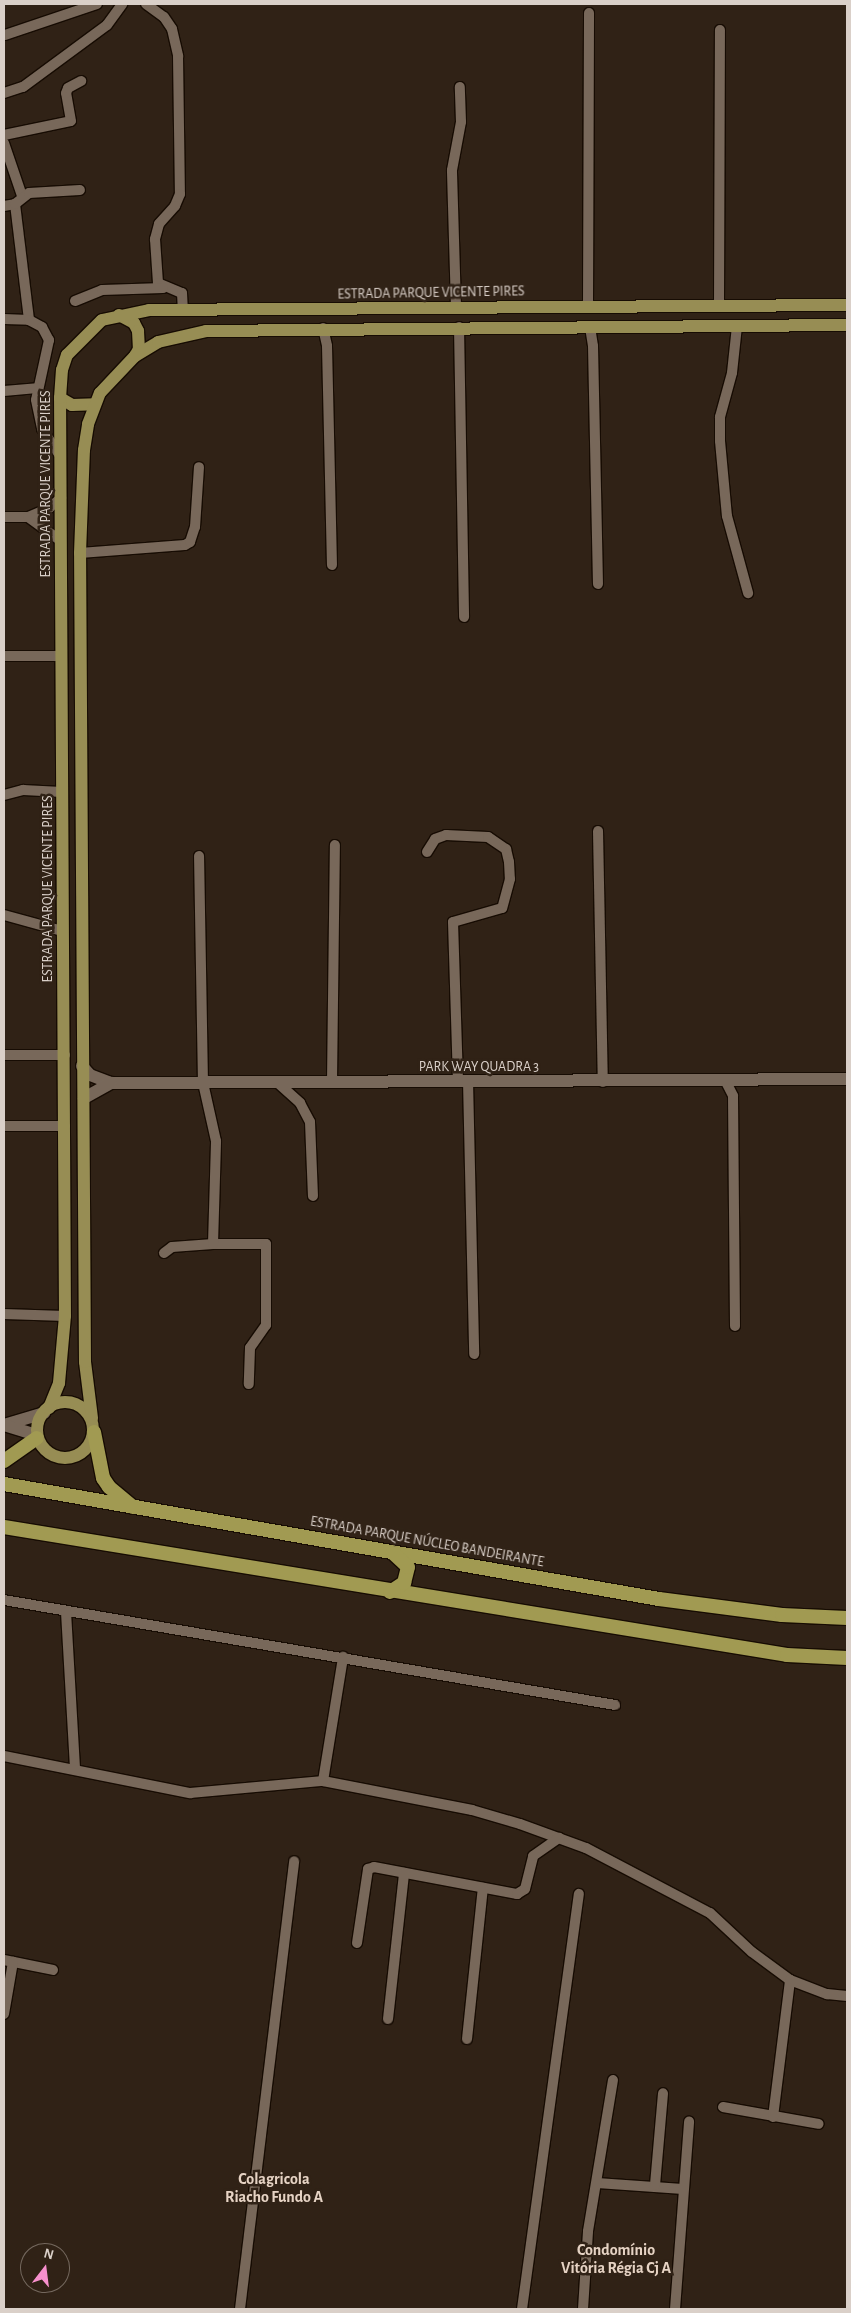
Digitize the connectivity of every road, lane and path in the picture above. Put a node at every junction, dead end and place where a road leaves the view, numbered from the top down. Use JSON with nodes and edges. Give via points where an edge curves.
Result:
{"nodes":[{"id":1,"x":96,"y":4,"type":"edge"},
{"id":2,"x":122,"y":4,"type":"edge"},
{"id":3,"x":146,"y":4,"type":"edge"},
{"id":4,"x":589,"y":13,"type":"dead end"},
{"id":5,"x":720,"y":30,"type":"dead end"},
{"id":6,"x":5,"y":35,"type":"edge"},
{"id":7,"x":81,"y":81,"type":"dead end"},
{"id":8,"x":460,"y":88,"type":"dead end"},
{"id":9,"x":4,"y":93,"type":"edge"},
{"id":10,"x":4,"y":135,"type":"edge"},
{"id":11,"x":4,"y":143,"type":"edge"},
{"id":12,"x":80,"y":190,"type":"dead end"},
{"id":13,"x":19,"y":200,"type":"junction"},
{"id":14,"x":4,"y":206,"type":"edge"},
{"id":15,"x":163,"y":288,"type":"junction"},
{"id":16,"x":74,"y":301,"type":"dead end"},
{"id":17,"x":719,"y":304,"type":"junction"},
{"id":18,"x":847,"y":305,"type":"edge"},
{"id":19,"x":588,"y":306,"type":"junction"},
{"id":20,"x":456,"y":307,"type":"junction"},
{"id":21,"x":183,"y":311,"type":"junction"},
{"id":22,"x":119,"y":314,"type":"junction"},
{"id":23,"x":4,"y":319,"type":"edge"},
{"id":24,"x":30,"y":320,"type":"junction"},
{"id":25,"x":847,"y":325,"type":"edge"},
{"id":26,"x":737,"y":326,"type":"junction"},
{"id":27,"x":458,"y":327,"type":"junction"},
{"id":28,"x":590,"y":327,"type":"junction"},
{"id":29,"x":323,"y":328,"type":"junction"},
{"id":30,"x":135,"y":356,"type":"junction"},
{"id":31,"x":37,"y":388,"type":"junction"},
{"id":32,"x":4,"y":391,"type":"edge"},
{"id":33,"x":60,"y":398,"type":"junction"},
{"id":34,"x":94,"y":404,"type":"junction"},
{"id":35,"x":60,"y":456,"type":"junction"},
{"id":36,"x":199,"y":467,"type":"dead end"},
{"id":37,"x":61,"y":498,"type":"junction"},
{"id":38,"x":4,"y":517,"type":"edge"},
{"id":39,"x":28,"y":517,"type":"junction"},
{"id":40,"x":60,"y":540,"type":"junction"},
{"id":41,"x":80,"y":553,"type":"junction"},
{"id":42,"x":332,"y":565,"type":"dead end"},
{"id":43,"x":598,"y":584,"type":"dead end"},
{"id":44,"x":748,"y":593,"type":"dead end"},
{"id":45,"x":464,"y":617,"type":"dead end"},
{"id":46,"x":4,"y":656,"type":"edge"},
{"id":47,"x":61,"y":656,"type":"junction"},
{"id":48,"x":62,"y":792,"type":"junction"},
{"id":49,"x":4,"y":795,"type":"edge"},
{"id":50,"x":81,"y":831,"type":"junction"},
{"id":51,"x":598,"y":831,"type":"dead end"},
{"id":52,"x":61,"y":832,"type":"junction"},
{"id":53,"x":335,"y":845,"type":"dead end"},
{"id":54,"x":427,"y":852,"type":"dead end"},
{"id":55,"x":199,"y":856,"type":"dead end"},
{"id":56,"x":4,"y":915,"type":"edge"},
{"id":57,"x":62,"y":931,"type":"junction"},
{"id":58,"x":4,"y":1055,"type":"edge"},
{"id":59,"x":65,"y":1055,"type":"junction"},
{"id":60,"x":82,"y":1066,"type":"junction"},
{"id":61,"x":847,"y":1079,"type":"edge"},
{"id":62,"x":725,"y":1080,"type":"junction"},
{"id":63,"x":742,"y":1080,"type":"junction"},
{"id":64,"x":463,"y":1081,"type":"junction"},
{"id":65,"x":332,"y":1082,"type":"junction"},
{"id":66,"x":603,"y":1082,"type":"junction"},
{"id":67,"x":111,"y":1083,"type":"junction"},
{"id":68,"x":203,"y":1083,"type":"junction"},
{"id":69,"x":278,"y":1083,"type":"junction"},
{"id":70,"x":733,"y":1096,"type":"junction"},
{"id":71,"x":84,"y":1098,"type":"junction"},
{"id":72,"x":4,"y":1126,"type":"edge"},
{"id":73,"x":65,"y":1126,"type":"junction"},
{"id":74,"x":314,"y":1196,"type":"dead end"},
{"id":75,"x":213,"y":1244,"type":"junction"},
{"id":76,"x":164,"y":1253,"type":"dead end"},
{"id":77,"x":4,"y":1314,"type":"edge"},
{"id":78,"x":65,"y":1316,"type":"junction"},
{"id":79,"x":735,"y":1326,"type":"dead end"},
{"id":80,"x":474,"y":1354,"type":"dead end"},
{"id":81,"x":249,"y":1384,"type":"dead end"},
{"id":82,"x":46,"y":1411,"type":"junction"},
{"id":83,"x":92,"y":1418,"type":"junction"},
{"id":84,"x":94,"y":1432,"type":"junction"},
{"id":85,"x":37,"y":1436,"type":"junction"},
{"id":86,"x":4,"y":1461,"type":"edge"},
{"id":87,"x":4,"y":1484,"type":"edge"},
{"id":88,"x":138,"y":1510,"type":"junction"},
{"id":89,"x":4,"y":1527,"type":"edge"},
{"id":90,"x":392,"y":1552,"type":"junction"},
{"id":91,"x":390,"y":1592,"type":"junction"},
{"id":92,"x":4,"y":1600,"type":"edge"},
{"id":93,"x":66,"y":1612,"type":"junction"},
{"id":94,"x":847,"y":1618,"type":"edge"},
{"id":95,"x":343,"y":1657,"type":"junction"},
{"id":96,"x":847,"y":1658,"type":"edge"},
{"id":97,"x":615,"y":1705,"type":"dead end"},
{"id":98,"x":4,"y":1756,"type":"edge"},
{"id":99,"x":75,"y":1770,"type":"junction"},
{"id":100,"x":323,"y":1781,"type":"junction"},
{"id":101,"x":559,"y":1838,"type":"junction"},
{"id":102,"x":294,"y":1861,"type":"dead end"},
{"id":103,"x":404,"y":1873,"type":"junction"},
{"id":104,"x":483,"y":1888,"type":"junction"},
{"id":105,"x":579,"y":1894,"type":"dead end"},
{"id":106,"x":357,"y":1944,"type":"dead end"},
{"id":107,"x":8,"y":1961,"type":"edge"},
{"id":108,"x":53,"y":1970,"type":"dead end"},
{"id":109,"x":790,"y":1980,"type":"junction"},
{"id":110,"x":847,"y":1996,"type":"edge"},
{"id":111,"x":4,"y":2014,"type":"edge"},
{"id":112,"x":388,"y":2019,"type":"dead end"},
{"id":113,"x":467,"y":2039,"type":"dead end"},
{"id":114,"x":613,"y":2080,"type":"dead end"},
{"id":115,"x":663,"y":2093,"type":"dead end"},
{"id":116,"x":723,"y":2106,"type":"dead end"},
{"id":117,"x":773,"y":2117,"type":"junction"},
{"id":118,"x":689,"y":2122,"type":"dead end"},
{"id":119,"x":819,"y":2124,"type":"dead end"},
{"id":120,"x":597,"y":2182,"type":"junction"},
{"id":121,"x":655,"y":2185,"type":"junction"},
{"id":122,"x":683,"y":2189,"type":"junction"},
{"id":123,"x":240,"y":2309,"type":"edge"},
{"id":124,"x":522,"y":2309,"type":"edge"},
{"id":125,"x":583,"y":2309,"type":"edge"},
{"id":126,"x":675,"y":2309,"type":"edge"}],
"edges":[{"from":1,"to":6,"type":"street"},
{"from":2,"to":9,"type":"street","via":[[102,29],[23,86]]},
{"from":3,"to":15,"type":"street","via":[[164,17],[172,29],[178,56],[180,194],[175,206],[159,224],[155,239],[157,278]]},
{"from":4,"to":19,"type":"street"},
{"from":5,"to":17,"type":"street"},
{"from":7,"to":10,"type":"street","via":[[68,88],[66,93],[71,121]]},
{"from":8,"to":20,"type":"street","via":[[461,122],[452,170]]},
{"from":11,"to":13,"type":"street"},
{"from":12,"to":13,"type":"street"},
{"from":13,"to":14,"type":"street"},
{"from":13,"to":24,"type":"street"},
{"from":15,"to":16,"type":"street","via":[[102,290]]},
{"from":15,"to":21,"type":"street","via":[[182,293]]},
{"from":17,"to":18,"type":"main road","name":"ESTRADA PARQUE VICENTE PIRES"},
{"from":17,"to":19,"type":"main road","name":"ESTRADA PARQUE VICENTE PIRES"},
{"from":19,"to":20,"type":"main road","name":"ESTRADA PARQUE VICENTE PIRES"},
{"from":20,"to":21,"type":"main road","name":"ESTRADA PARQUE VICENTE PIRES"},
{"from":21,"to":22,"type":"main road","name":"ESTRADA PARQUE VICENTE PIRES","via":[[149,310]]},
{"from":22,"to":30,"type":"main road","via":[[134,323],[138,331],[139,348]]},
{"from":22,"to":33,"type":"main road","name":"ESTRADA PARQUE VICENTE PIRES","via":[[102,320],[89,330],[67,355],[62,370]]},
{"from":23,"to":24,"type":"street"},
{"from":24,"to":31,"type":"street","via":[[42,327],[49,340]]},
{"from":25,"to":26,"type":"main road"},
{"from":26,"to":28,"type":"main road"},
{"from":26,"to":44,"type":"street","via":[[732,373],[720,417],[720,441],[727,516]]},
{"from":27,"to":28,"type":"main road"},
{"from":27,"to":29,"type":"main road"},
{"from":27,"to":45,"type":"street","via":[[461,345]]},
{"from":28,"to":43,"type":"street"},
{"from":29,"to":30,"type":"main road","via":[[190,333],[158,342]]},
{"from":29,"to":42,"type":"street","via":[[327,346]]},
{"from":30,"to":34,"type":"main road","via":[[110,380]]},
{"from":31,"to":32,"type":"street"},
{"from":31,"to":35,"type":"street","via":[[42,429]]},
{"from":33,"to":34,"type":"main road","via":[[72,405]]},
{"from":33,"to":35,"type":"main road","name":"ESTRADA PARQUE VICENTE PIRES"},
{"from":34,"to":41,"type":"main road","via":[[84,450]]},
{"from":35,"to":37,"type":"main road","name":"ESTRADA PARQUE VICENTE PIRES"},
{"from":36,"to":41,"type":"street","via":[[195,527],[190,542]]},
{"from":37,"to":39,"type":"street","via":[[49,508]]},
{"from":37,"to":40,"type":"main road","name":"ESTRADA PARQUE VICENTE PIRES"},
{"from":38,"to":39,"type":"street"},
{"from":39,"to":40,"type":"street","via":[[49,529]]},
{"from":40,"to":47,"type":"main road","name":"ESTRADA PARQUE VICENTE PIRES"},
{"from":41,"to":50,"type":"main road"},
{"from":46,"to":47,"type":"street"},
{"from":47,"to":48,"type":"main road","name":"ESTRADA PARQUE VICENTE PIRES"},
{"from":48,"to":49,"type":"street","via":[[23,790]]},
{"from":48,"to":52,"type":"main road","name":"ESTRADA PARQUE VICENTE PIRES"},
{"from":50,"to":52,"type":"main road","via":[[73,826]]},
{"from":50,"to":60,"type":"main road"},
{"from":51,"to":66,"type":"street"},
{"from":52,"to":57,"type":"main road","name":"ESTRADA PARQUE VICENTE PIRES"},
{"from":53,"to":65,"type":"street"},
{"from":54,"to":64,"type":"street","via":[[435,838],[446,835],[488,836],[506,850],[509,862],[510,878],[502,908],[453,922]]},
{"from":55,"to":68,"type":"street"},
{"from":56,"to":57,"type":"street"},
{"from":57,"to":59,"type":"main road","name":"ESTRADA PARQUE VICENTE PIRES"},
{"from":58,"to":59,"type":"street"},
{"from":59,"to":73,"type":"main road","name":"ESTRADA PARQUE VICENTE PIRES"},
{"from":60,"to":67,"type":"street","name":"PARK WAY QUADRA 3","via":[[90,1075]]},
{"from":60,"to":71,"type":"main road"},
{"from":61,"to":63,"type":"street","name":"PARK WAY QUADRA 3"},
{"from":62,"to":63,"type":"street","name":"PARK WAY QUADRA 3"},
{"from":62,"to":66,"type":"street","name":"PARK WAY QUADRA 3"},
{"from":62,"to":70,"type":"street"},
{"from":63,"to":70,"type":"street"},
{"from":64,"to":65,"type":"street","name":"PARK WAY QUADRA 3"},
{"from":64,"to":66,"type":"street","name":"PARK WAY QUADRA 3"},
{"from":64,"to":80,"type":"street"},
{"from":65,"to":69,"type":"street","name":"PARK WAY QUADRA 3"},
{"from":67,"to":68,"type":"street","name":"PARK WAY QUADRA 3"},
{"from":67,"to":71,"type":"street","name":"PARK WAY QUADRA 3"},
{"from":68,"to":69,"type":"street","name":"PARK WAY QUADRA 3"},
{"from":68,"to":75,"type":"street","via":[[216,1141]]},
{"from":69,"to":74,"type":"street","via":[[300,1103],[310,1122]]},
{"from":70,"to":79,"type":"street"},
{"from":71,"to":83,"type":"main road","via":[[85,1362]]},
{"from":72,"to":73,"type":"street"},
{"from":73,"to":78,"type":"main road","name":"ESTRADA PARQUE VICENTE PIRES"},
{"from":75,"to":76,"type":"street","via":[[172,1247]]},
{"from":75,"to":81,"type":"street","via":[[266,1244],[266,1325],[250,1348]]},
{"from":77,"to":78,"type":"street"},
{"from":78,"to":82,"type":"main road","name":"ESTRADA PARQUE VICENTE PIRES","via":[[59,1383]]},
{"from":82,"to":83,"type":"main road","via":[[62,1402],[76,1404]]},
{"from":82,"to":85,"type":"main road","name":"ESTRADA PARQUE VICENTE PIRES","via":[[38,1421]]},
{"from":82,"to":85,"type":"street","via":[[4,1425]]},
{"from":83,"to":84,"type":"main road"},
{"from":84,"to":85,"type":"main road","via":[[89,1446],[71,1457],[51,1454]]},
{"from":84,"to":88,"type":"highway","via":[[103,1478],[118,1496]]},
{"from":85,"to":86,"type":"highway"},
{"from":87,"to":88,"type":"highway","name":"ESTRADA PARQUE NÚCLEO BANDEIRANTE"},
{"from":88,"to":90,"type":"highway","name":"ESTRADA PARQUE NÚCLEO BANDEIRANTE"},
{"from":89,"to":91,"type":"highway"},
{"from":90,"to":91,"type":"highway","via":[[408,1567],[404,1583]]},
{"from":90,"to":94,"type":"highway","name":"ESTRADA PARQUE NÚCLEO BANDEIRANTE","via":[[659,1599],[782,1615]]},
{"from":91,"to":96,"type":"highway","via":[[787,1656]]},
{"from":92,"to":93,"type":"street"},
{"from":93,"to":95,"type":"street"},
{"from":93,"to":99,"type":"street"},
{"from":95,"to":97,"type":"street"},
{"from":95,"to":100,"type":"street"},
{"from":98,"to":99,"type":"street"},
{"from":99,"to":100,"type":"street","via":[[190,1793]]},
{"from":100,"to":101,"type":"street","via":[[472,1810]]},
{"from":101,"to":104,"type":"street","via":[[533,1856],[525,1889],[517,1894]]},
{"from":101,"to":109,"type":"street","via":[[586,1848],[710,1913],[752,1952]]},
{"from":102,"to":123,"type":"street"},
{"from":103,"to":104,"type":"street"},
{"from":103,"to":106,"type":"street","via":[[374,1867],[368,1869]]},
{"from":103,"to":112,"type":"street"},
{"from":104,"to":113,"type":"street"},
{"from":105,"to":124,"type":"street"},
{"from":107,"to":108,"type":"street"},
{"from":107,"to":111,"type":"street"},
{"from":109,"to":110,"type":"street","via":[[827,1994]]},
{"from":109,"to":117,"type":"street"},
{"from":114,"to":120,"type":"street"},
{"from":115,"to":121,"type":"street"},
{"from":116,"to":117,"type":"street"},
{"from":117,"to":119,"type":"street"},
{"from":118,"to":122,"type":"street"},
{"from":120,"to":121,"type":"street"},
{"from":120,"to":125,"type":"street","via":[[588,2231]]},
{"from":121,"to":122,"type":"street"},
{"from":122,"to":126,"type":"street"}]}
